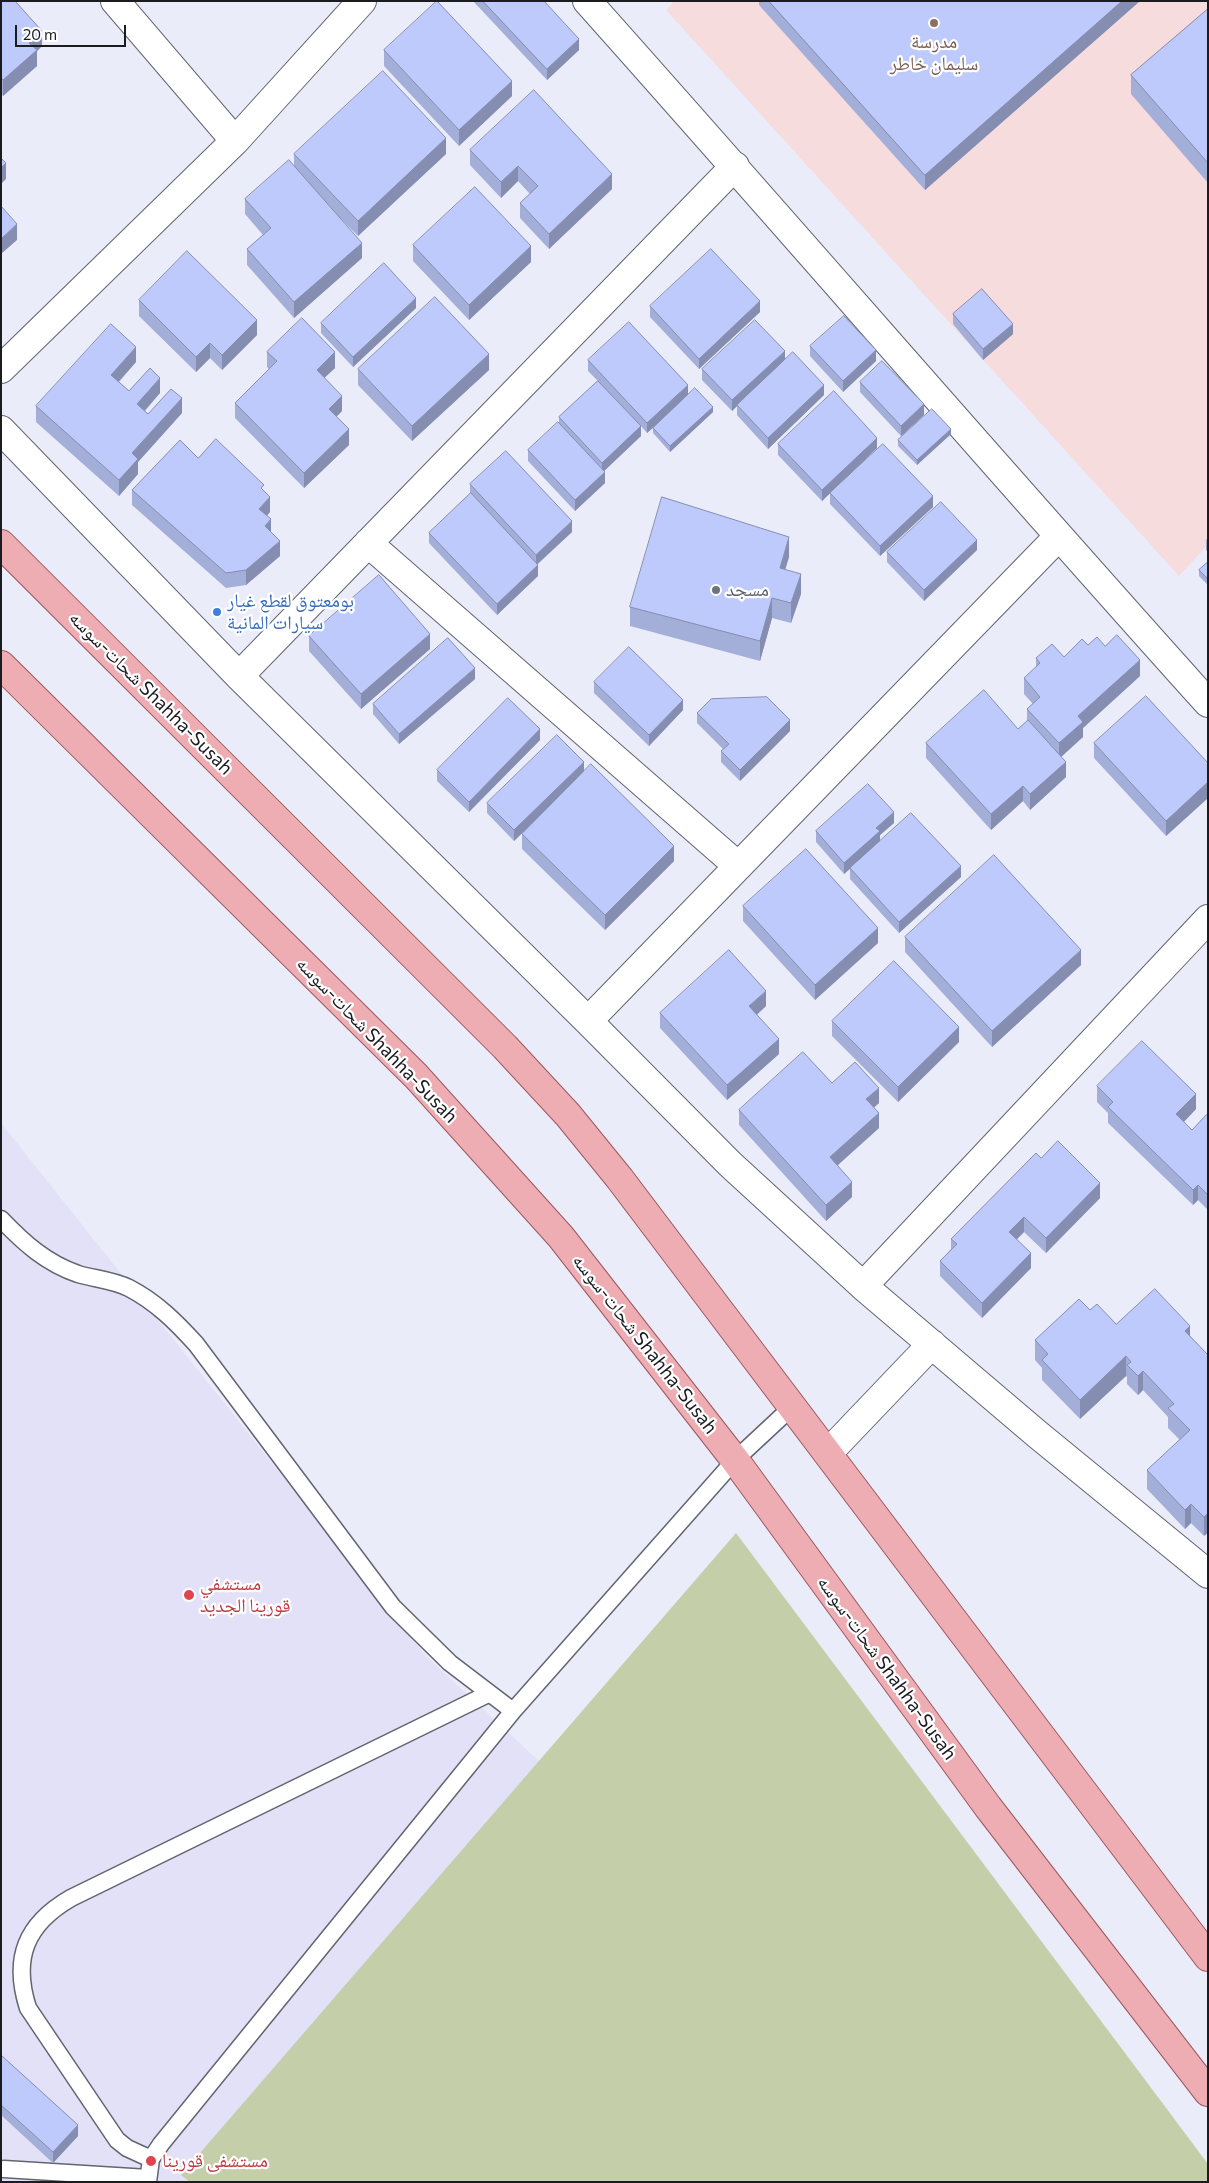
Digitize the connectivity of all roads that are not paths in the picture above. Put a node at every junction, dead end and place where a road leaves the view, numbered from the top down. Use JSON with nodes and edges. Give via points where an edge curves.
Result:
{"nodes":[{"id":1,"x":114,"y":1,"type":"edge"},
{"id":2,"x":362,"y":1,"type":"edge"},
{"id":3,"x":587,"y":1,"type":"edge"},
{"id":4,"x":235,"y":141,"type":"junction"},
{"id":5,"x":735,"y":166,"type":"junction"},
{"id":6,"x":1,"y":369,"type":"edge"},
{"id":7,"x":1,"y":430,"type":"edge"},
{"id":8,"x":1058,"y":537,"type":"junction"},
{"id":9,"x":1,"y":544,"type":"edge"},
{"id":10,"x":368,"y":544,"type":"junction"},
{"id":11,"x":1,"y":665,"type":"edge"},
{"id":12,"x":239,"y":676,"type":"junction"},
{"id":13,"x":1208,"y":703,"type":"edge"},
{"id":14,"x":738,"y":866,"type":"junction"},
{"id":15,"x":1208,"y":918,"type":"edge"},
{"id":16,"x":588,"y":1021,"type":"junction"},
{"id":17,"x":1,"y":1219,"type":"edge"},
{"id":18,"x":862,"y":1286,"type":"junction"},
{"id":19,"x":932,"y":1344,"type":"junction"},
{"id":20,"x":793,"y":1406,"type":"junction"},
{"id":21,"x":828,"y":1453,"type":"junction"},
{"id":22,"x":735,"y":1460,"type":"junction"},
{"id":23,"x":1208,"y":1574,"type":"edge"},
{"id":24,"x":488,"y":1694,"type":"junction"},
{"id":25,"x":512,"y":1711,"type":"junction"},
{"id":26,"x":1208,"y":1957,"type":"edge"},
{"id":27,"x":1208,"y":2092,"type":"edge"},
{"id":28,"x":151,"y":2159,"type":"junction"},
{"id":29,"x":2,"y":2169,"type":"edge"},
{"id":30,"x":148,"y":2180,"type":"edge"}],
"edges":[{"from":1,"to":4,"type":"street"},
{"from":2,"to":4,"type":"street"},
{"from":3,"to":5,"type":"street"},
{"from":4,"to":6,"type":"street"},
{"from":5,"to":8,"type":"street"},
{"from":5,"to":10,"type":"street"},
{"from":7,"to":12,"type":"street"},
{"from":8,"to":13,"type":"street"},
{"from":8,"to":14,"type":"street"},
{"from":9,"to":20,"type":"main road","name":"شحات-سوسه Shahha-Susah","via":[[512,1054],[620,1179]]},
{"from":10,"to":12,"type":"street"},
{"from":10,"to":14,"type":"street"},
{"from":11,"to":22,"type":"main road","name":"شحات-سوسه Shahha-Susah","via":[[416,1076],[561,1237]]},
{"from":12,"to":16,"type":"street"},
{"from":14,"to":16,"type":"street"},
{"from":15,"to":18,"type":"street"},
{"from":16,"to":18,"type":"street","via":[[730,1164]]},
{"from":17,"to":24,"type":"lane","via":[[40,1256],[60,1267],[128,1288],[176,1322],[196,1344],[393,1607],[450,1663]]},
{"from":18,"to":19,"type":"street"},
{"from":19,"to":21,"type":"street"},
{"from":19,"to":23,"type":"street"},
{"from":20,"to":21,"type":"main road","name":"شحات-سوسه Shahha-Susah"},
{"from":20,"to":22,"type":"lane"},
{"from":21,"to":26,"type":"main road","name":"شحات-سوسه Shahha-Susah"},
{"from":22,"to":25,"type":"lane"},
{"from":22,"to":27,"type":"main road","name":"شحات-سوسه Shahha-Susah","via":[[988,1807]]},
{"from":24,"to":25,"type":"lane"},
{"from":24,"to":28,"type":"lane","via":[[71,1898],[40,1920],[23,1953],[22,1990],[28,2008],[117,2140]]},
{"from":25,"to":28,"type":"lane"},
{"from":28,"to":30,"type":"lane"},
{"from":29,"to":30,"type":"lane"}]}
